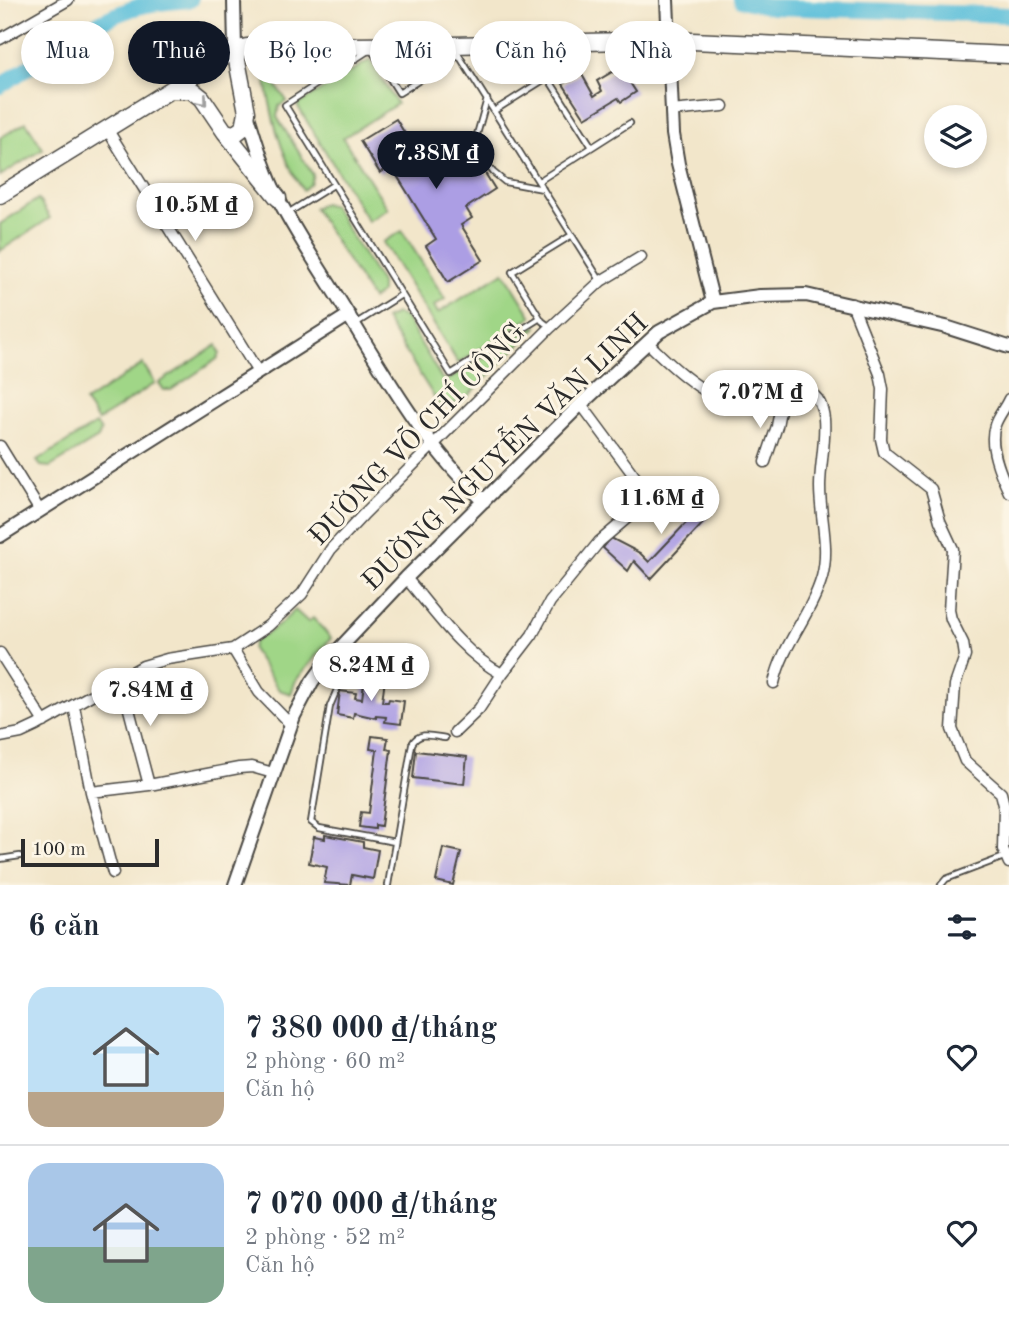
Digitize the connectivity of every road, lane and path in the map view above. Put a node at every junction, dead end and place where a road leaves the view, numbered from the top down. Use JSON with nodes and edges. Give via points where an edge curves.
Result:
{"nodes":[{"id":1,"x":68,"y":0,"type":"edge"},
{"id":2,"x":234,"y":0,"type":"edge"},
{"id":3,"x":667,"y":2,"type":"edge"},
{"id":4,"x":668,"y":21,"type":"edge"},
{"id":5,"x":0,"y":39,"type":"edge"},
{"id":6,"x":696,"y":41,"type":"edge"},
{"id":7,"x":370,"y":47,"type":"edge"},
{"id":8,"x":370,"y":48,"type":"edge"},
{"id":9,"x":470,"y":49,"type":"edge"},
{"id":10,"x":235,"y":50,"type":"junction"},
{"id":11,"x":456,"y":50,"type":"joint"},
{"id":12,"x":1009,"y":55,"type":"edge"},
{"id":13,"x":394,"y":84,"type":"edge"},
{"id":14,"x":411,"y":84,"type":"edge"},
{"id":15,"x":538,"y":84,"type":"edge"},
{"id":16,"x":552,"y":84,"type":"edge"},
{"id":17,"x":670,"y":84,"type":"edge"},
{"id":18,"x":170,"y":90,"type":"junction"},
{"id":19,"x":487,"y":99,"type":"junction"},
{"id":20,"x":723,"y":106,"type":"dead end"},
{"id":21,"x":494,"y":111,"type":"junction"},
{"id":22,"x":671,"y":111,"type":"junction"},
{"id":23,"x":247,"y":112,"type":"junction"},
{"id":24,"x":629,"y":123,"type":"dead end"},
{"id":25,"x":107,"y":129,"type":"junction"},
{"id":26,"x":225,"y":132,"type":"junction"},
{"id":27,"x":592,"y":147,"type":"junction"},
{"id":28,"x":539,"y":181,"type":"junction"},
{"id":29,"x":333,"y":185,"type":"junction"},
{"id":30,"x":544,"y":189,"type":"junction"},
{"id":31,"x":0,"y":195,"type":"edge"},
{"id":32,"x":278,"y":198,"type":"junction"},
{"id":33,"x":287,"y":214,"type":"junction"},
{"id":34,"x":572,"y":235,"type":"junction"},
{"id":35,"x":641,"y":257,"type":"dead end"},
{"id":36,"x":601,"y":281,"type":"junction"},
{"id":37,"x":401,"y":295,"type":"junction"},
{"id":38,"x":713,"y":302,"type":"junction"},
{"id":39,"x":852,"y":304,"type":"junction"},
{"id":40,"x":540,"y":318,"type":"junction"},
{"id":41,"x":351,"y":319,"type":"junction"},
{"id":42,"x":550,"y":328,"type":"junction"},
{"id":43,"x":647,"y":342,"type":"junction"},
{"id":44,"x":1009,"y":347,"type":"edge"},
{"id":45,"x":258,"y":372,"type":"junction"},
{"id":46,"x":1009,"y":399,"type":"edge"},
{"id":47,"x":581,"y":404,"type":"junction"},
{"id":48,"x":781,"y":405,"type":"junction"},
{"id":49,"x":432,"y":445,"type":"junction"},
{"id":50,"x":0,"y":446,"type":"edge"},
{"id":51,"x":765,"y":462,"type":"dead end"},
{"id":52,"x":1009,"y":492,"type":"edge"},
{"id":53,"x":484,"y":501,"type":"junction"},
{"id":54,"x":40,"y":510,"type":"junction"},
{"id":55,"x":0,"y":536,"type":"edge"},
{"id":56,"x":406,"y":578,"type":"junction"},
{"id":57,"x":233,"y":649,"type":"junction"},
{"id":58,"x":0,"y":653,"type":"edge"},
{"id":59,"x":502,"y":674,"type":"junction"},
{"id":60,"x":121,"y":679,"type":"junction"},
{"id":61,"x":774,"y":683,"type":"dead end"},
{"id":62,"x":338,"y":687,"type":"dead end"},
{"id":63,"x":74,"y":706,"type":"junction"},
{"id":64,"x":44,"y":722,"type":"junction"},
{"id":65,"x":291,"y":725,"type":"junction"},
{"id":66,"x":450,"y":735,"type":"joint"},
{"id":67,"x":0,"y":737,"type":"edge"},
{"id":68,"x":273,"y":773,"type":"junction"},
{"id":69,"x":149,"y":785,"type":"junction"},
{"id":70,"x":91,"y":792,"type":"junction"},
{"id":71,"x":1005,"y":795,"type":"edge"},
{"id":72,"x":395,"y":842,"type":"junction"},
{"id":73,"x":20,"y":856,"type":"dead end"},
{"id":74,"x":0,"y":859,"type":"edge"},
{"id":75,"x":1007,"y":860,"type":"edge"},
{"id":76,"x":113,"y":873,"type":"dead end"},
{"id":77,"x":239,"y":884,"type":"edge"},
{"id":78,"x":388,"y":885,"type":"edge"},
{"id":79,"x":941,"y":885,"type":"edge"}],
"edges":[{"from":1,"to":5,"type":"street"},
{"from":2,"to":10,"type":"street"},
{"from":3,"to":4,"type":"street"},
{"from":6,"to":12,"type":"main road"},
{"from":7,"to":10,"type":"main road","via":[[271,45]]},
{"from":8,"to":29,"type":"lane","via":[[285,105]]},
{"from":9,"to":11,"type":"main road"},
{"from":10,"to":18,"type":"main road"},
{"from":10,"to":23,"type":"main road"},
{"from":11,"to":19,"type":"lane"},
{"from":13,"to":14,"type":"lane","via":[[399,93]]},
{"from":15,"to":21,"type":"lane"},
{"from":16,"to":27,"type":"lane"},
{"from":17,"to":22,"type":"street"},
{"from":18,"to":25,"type":"main road"},
{"from":18,"to":26,"type":"main road","one_way":true,"via":[[192,90]]},
{"from":19,"to":21,"type":"lane"},
{"from":19,"to":30,"type":"lane","via":[[475,138],[481,156],[505,182]]},
{"from":20,"to":22,"type":"street"},
{"from":21,"to":28,"type":"lane"},
{"from":22,"to":38,"type":"street","via":[[678,164]]},
{"from":23,"to":26,"type":"main road","via":[[244,127],[234,134]]},
{"from":23,"to":32,"type":"street"},
{"from":24,"to":27,"type":"lane"},
{"from":25,"to":31,"type":"main road"},
{"from":25,"to":45,"type":"street"},
{"from":26,"to":32,"type":"main road"},
{"from":27,"to":28,"type":"lane"},
{"from":28,"to":30,"type":"lane"},
{"from":29,"to":33,"type":"lane"},
{"from":29,"to":37,"type":"lane"},
{"from":30,"to":34,"type":"lane"},
{"from":32,"to":33,"type":"street"},
{"from":33,"to":41,"type":"street"},
{"from":34,"to":36,"type":"lane"},
{"from":34,"to":40,"type":"lane","via":[[512,272]]},
{"from":35,"to":36,"type":"street","name":"ĐƯỜNG VÕ CHÍ CÔNG"},
{"from":36,"to":42,"type":"street","name":"ĐƯỜNG VÕ CHÍ CÔNG"},
{"from":37,"to":40,"type":"lane","via":[[451,374]]},
{"from":37,"to":41,"type":"lane"},
{"from":38,"to":39,"type":"street","name":"ĐƯỜNG NGUYỄN VĂN LINH","via":[[806,295]]},
{"from":38,"to":43,"type":"street","name":"ĐƯỜNG NGUYỄN VĂN LINH"},
{"from":39,"to":44,"type":"street","name":"ĐƯỜNG NGUYỄN VĂN LINH"},
{"from":39,"to":71,"type":"street","via":[[880,374],[884,452],[931,489],[953,549],[949,610],[965,656],[955,685],[953,734],[965,761]]},
{"from":40,"to":42,"type":"lane"},
{"from":41,"to":45,"type":"street"},
{"from":41,"to":49,"type":"street"},
{"from":42,"to":49,"type":"street","name":"ĐƯỜNG VÕ CHÍ CÔNG"},
{"from":43,"to":47,"type":"street","name":"ĐƯỜNG NGUYỄN VĂN LINH"},
{"from":43,"to":48,"type":"street","via":[[721,401]]},
{"from":45,"to":54,"type":"street"},
{"from":46,"to":52,"type":"street","via":[[993,437]]},
{"from":47,"to":53,"type":"street","name":"ĐƯỜNG NGUYỄN VĂN LINH"},
{"from":47,"to":59,"type":"street","via":[[641,485],[642,503],[599,542],[550,602]]},
{"from":48,"to":51,"type":"street"},
{"from":48,"to":61,"type":"street","via":[[811,393],[822,410],[820,491],[825,552],[813,600],[783,652]]},
{"from":49,"to":53,"type":"street"},
{"from":49,"to":57,"type":"street","name":"ĐƯỜNG VÕ CHÍ CÔNG","via":[[331,549],[285,612]]},
{"from":50,"to":54,"type":"street"},
{"from":53,"to":56,"type":"street","name":"ĐƯỜNG NGUYỄN VĂN LINH"},
{"from":54,"to":55,"type":"street"},
{"from":56,"to":59,"type":"street","via":[[464,646]]},
{"from":56,"to":65,"type":"street","name":"ĐƯỜNG NGUYỄN VĂN LINH","via":[[326,663]]},
{"from":57,"to":60,"type":"street","name":"ĐƯỜNG VÕ CHÍ CÔNG","via":[[167,659]]},
{"from":57,"to":65,"type":"street","via":[[260,692]]},
{"from":58,"to":64,"type":"street"},
{"from":59,"to":66,"type":"street","via":[[479,709]]},
{"from":60,"to":63,"type":"street","name":"ĐƯỜNG VÕ CHÍ CÔNG"},
{"from":60,"to":69,"type":"street"},
{"from":62,"to":72,"type":"lane","via":[[330,706],[311,822],[319,828]]},
{"from":63,"to":64,"type":"street","name":"ĐƯỜNG VÕ CHÍ CÔNG"},
{"from":63,"to":70,"type":"street"},
{"from":64,"to":67,"type":"street","name":"ĐƯỜNG VÕ CHÍ CÔNG"},
{"from":65,"to":68,"type":"street","name":"ĐƯỜNG NGUYỄN VĂN LINH"},
{"from":66,"to":72,"type":"lane","via":[[423,735],[412,744]]},
{"from":68,"to":69,"type":"street","via":[[239,768]]},
{"from":68,"to":77,"type":"street","name":"ĐƯỜNG NGUYỄN VĂN LINH"},
{"from":69,"to":70,"type":"street"},
{"from":70,"to":76,"type":"street"},
{"from":71,"to":75,"type":"street","via":[[1003,849]]},
{"from":72,"to":78,"type":"lane"},
{"from":73,"to":74,"type":"lane"},
{"from":75,"to":79,"type":"lane","via":[[946,879]]}]}
